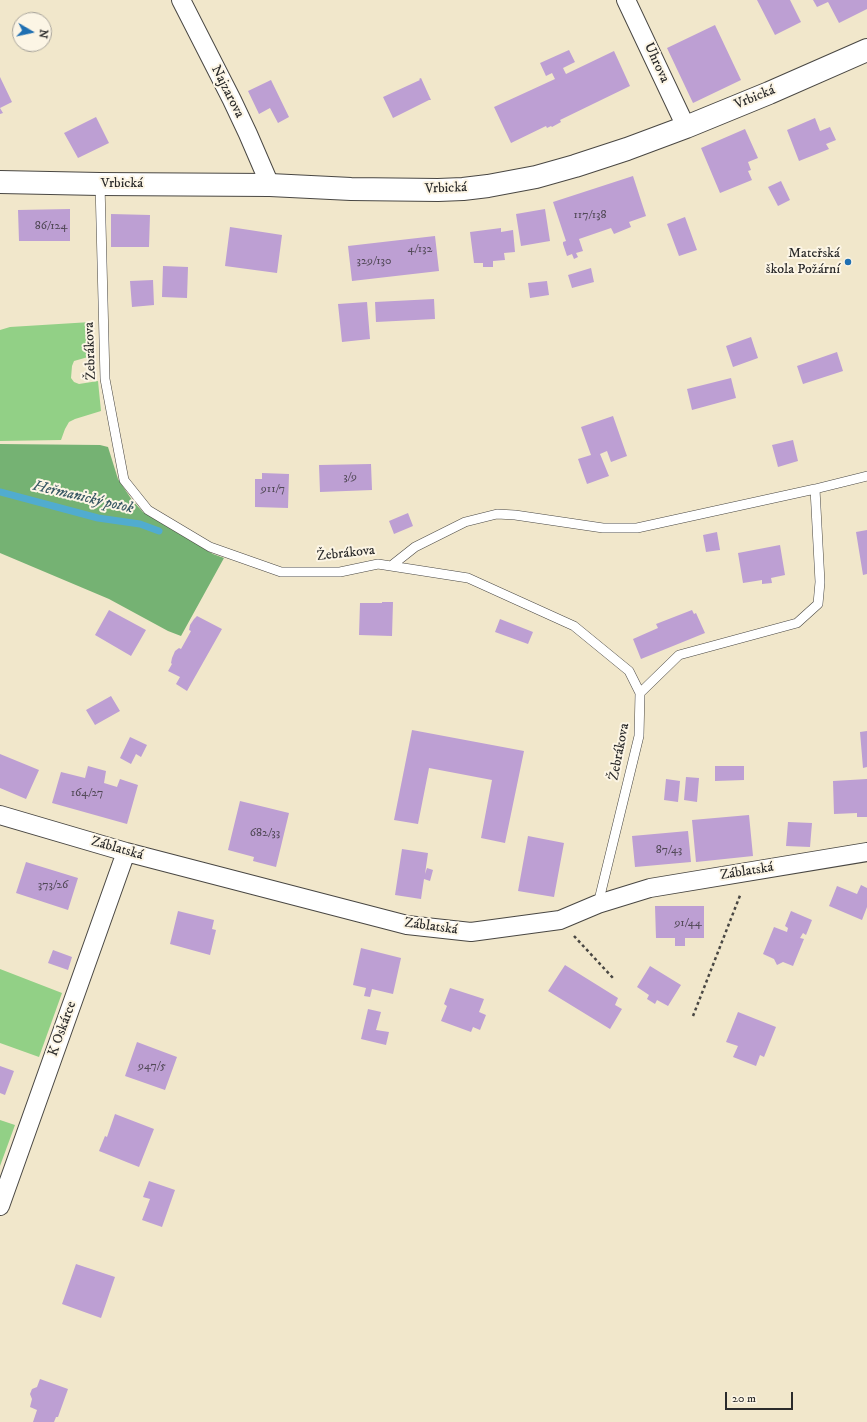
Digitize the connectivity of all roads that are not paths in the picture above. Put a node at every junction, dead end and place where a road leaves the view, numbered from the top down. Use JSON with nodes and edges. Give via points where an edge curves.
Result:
{"nodes":[{"id":1,"x":181,"y":0,"type":"edge"},
{"id":2,"x":626,"y":0,"type":"edge"},
{"id":3,"x":867,"y":50,"type":"edge"},
{"id":4,"x":686,"y":127,"type":"junction"},
{"id":5,"x":0,"y":182,"type":"edge"},
{"id":6,"x":100,"y":184,"type":"junction"},
{"id":7,"x":270,"y":185,"type":"junction"},
{"id":8,"x":867,"y":476,"type":"edge"},
{"id":9,"x":815,"y":489,"type":"junction"},
{"id":10,"x":391,"y":566,"type":"junction"},
{"id":11,"x":640,"y":693,"type":"junction"},
{"id":12,"x":0,"y":815,"type":"edge"},
{"id":13,"x":126,"y":852,"type":"junction"},
{"id":14,"x":867,"y":852,"type":"edge"},
{"id":15,"x":598,"y":904,"type":"junction"},
{"id":16,"x":0,"y":1206,"type":"edge"}],
"edges":[{"from":1,"to":7,"type":"street","name":"Najzarova","via":[[235,107]]},
{"from":2,"to":4,"type":"street","name":"Uhrova"},
{"from":3,"to":4,"type":"street","name":"Vrbická"},
{"from":4,"to":7,"type":"street","name":"Vrbická","via":[[575,166],[488,186],[438,190]]},
{"from":5,"to":6,"type":"street","name":"Vrbická"},
{"from":6,"to":7,"type":"street","name":"Vrbická"},
{"from":6,"to":10,"type":"lane","name":"Žebrákova","via":[[105,379],[124,480],[148,510],[210,547],[281,572],[340,572],[378,564]]},
{"from":8,"to":9,"type":"lane"},
{"from":9,"to":10,"type":"lane","via":[[637,528],[603,528],[497,514],[465,522],[415,547]]},
{"from":9,"to":11,"type":"lane","via":[[820,582],[818,604],[797,623],[679,655]]},
{"from":10,"to":11,"type":"lane","name":"Žebrákova","via":[[468,578],[574,626],[629,671]]},
{"from":11,"to":15,"type":"lane","name":"Žebrákova","via":[[639,736]]},
{"from":12,"to":13,"type":"street","name":"Záblatská"},
{"from":13,"to":15,"type":"street","name":"Záblatská","via":[[407,924],[471,932],[560,920]]},
{"from":13,"to":16,"type":"street","name":"K Oskárce"},
{"from":14,"to":15,"type":"street","name":"Záblatská","via":[[650,888]]}]}
